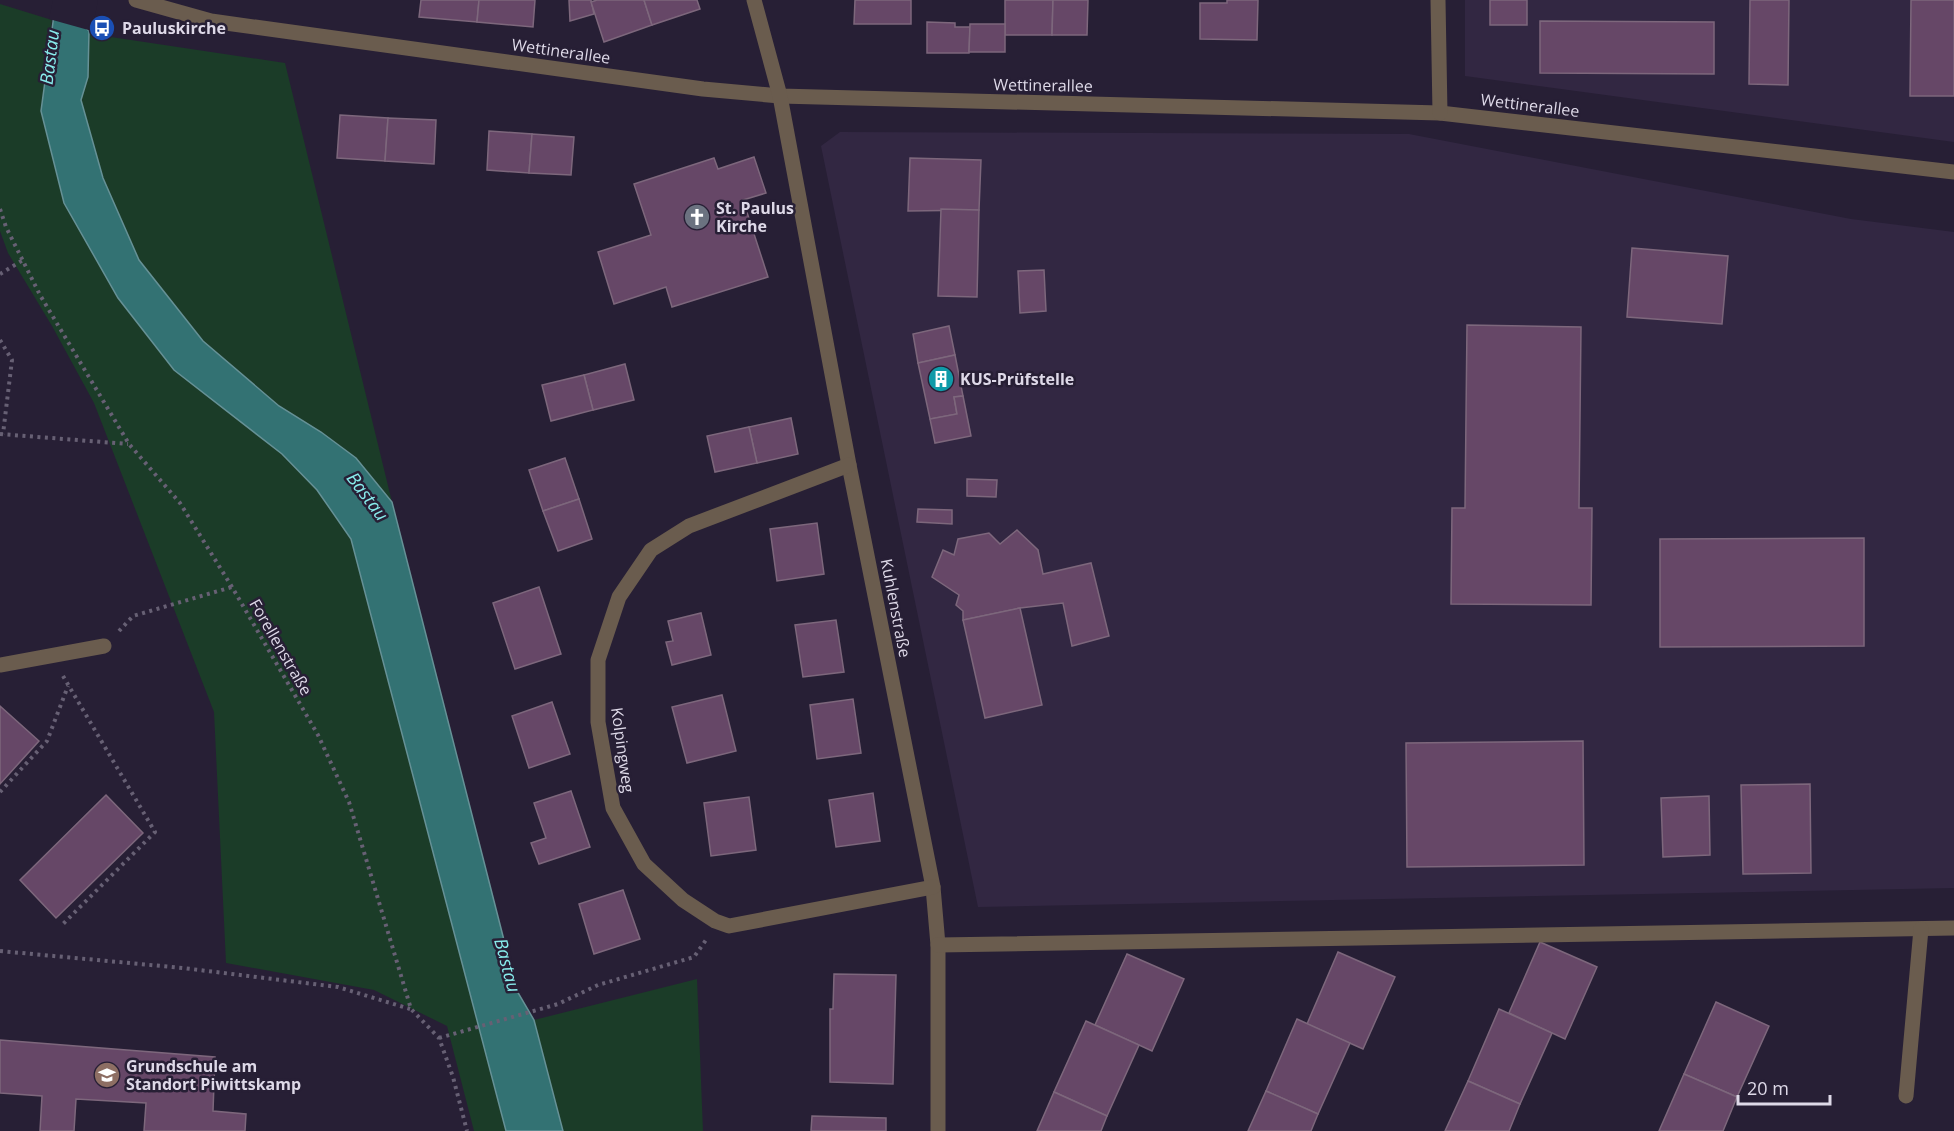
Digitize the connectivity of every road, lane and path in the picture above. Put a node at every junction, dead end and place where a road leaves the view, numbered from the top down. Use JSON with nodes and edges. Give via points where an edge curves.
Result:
{"nodes":[{"id":1,"x":136,"y":0,"type":"edge"},
{"id":2,"x":754,"y":0,"type":"edge"},
{"id":3,"x":1438,"y":0,"type":"edge"},
{"id":4,"x":780,"y":96,"type":"junction"},
{"id":5,"x":1440,"y":113,"type":"junction"},
{"id":6,"x":1954,"y":172,"type":"edge"},
{"id":7,"x":0,"y":209,"type":"edge"},
{"id":8,"x":23,"y":260,"type":"junction"},
{"id":9,"x":0,"y":274,"type":"edge"},
{"id":10,"x":0,"y":340,"type":"edge"},
{"id":11,"x":2,"y":434,"type":"edge"},
{"id":12,"x":129,"y":444,"type":"junction"},
{"id":13,"x":849,"y":465,"type":"junction"},
{"id":14,"x":232,"y":587,"type":"junction"},
{"id":15,"x":104,"y":646,"type":"joint"},
{"id":16,"x":51,"y":656,"type":"junction"},
{"id":17,"x":0,"y":664,"type":"edge"},
{"id":18,"x":68,"y":685,"type":"junction"},
{"id":19,"x":0,"y":792,"type":"edge"},
{"id":20,"x":933,"y":887,"type":"junction"},
{"id":21,"x":715,"y":921,"type":"junction"},
{"id":22,"x":63,"y":924,"type":"dead end"},
{"id":23,"x":1954,"y":928,"type":"edge"},
{"id":24,"x":1921,"y":929,"type":"junction"},
{"id":25,"x":938,"y":945,"type":"junction"},
{"id":26,"x":0,"y":951,"type":"edge"},
{"id":27,"x":411,"y":1009,"type":"junction"},
{"id":28,"x":439,"y":1038,"type":"junction"},
{"id":29,"x":1906,"y":1096,"type":"dead end"},
{"id":30,"x":467,"y":1131,"type":"edge"},
{"id":31,"x":938,"y":1131,"type":"edge"}],
"edges":[{"from":1,"to":4,"type":"street","name":"Wettinerallee","via":[[212,21]]},
{"from":2,"to":4,"type":"street","name":"Kuhlenstraße"},
{"from":3,"to":5,"type":"street"},
{"from":4,"to":5,"type":"street","name":"Wettinerallee"},
{"from":4,"to":13,"type":"street","name":"Kuhlenstraße"},
{"from":5,"to":6,"type":"street","name":"Wettinerallee"},
{"from":7,"to":8,"type":"path","name":"Forellenstraße"},
{"from":8,"to":9,"type":"path"},
{"from":8,"to":12,"type":"path","name":"Forellenstraße"},
{"from":10,"to":11,"type":"path","via":[[12,360]]},
{"from":11,"to":12,"type":"path"},
{"from":12,"to":14,"type":"path","name":"Forellenstraße","via":[[180,503]]},
{"from":13,"to":20,"type":"street","name":"Kuhlenstraße"},
{"from":13,"to":21,"type":"street","name":"Kolpingweg","via":[[689,526],[651,550],[619,597],[597,660],[597,722],[613,808],[644,864],[683,900]]},
{"from":14,"to":15,"type":"path","via":[[133,616]]},
{"from":14,"to":27,"type":"path","name":"Forellenstraße","via":[[318,735],[349,801]]},
{"from":15,"to":16,"type":"street"},
{"from":16,"to":17,"type":"street"},
{"from":16,"to":18,"type":"path"},
{"from":18,"to":19,"type":"path","via":[[47,741]]},
{"from":18,"to":22,"type":"path","via":[[155,832]]},
{"from":20,"to":21,"type":"street","name":"Kolpingweg","via":[[729,926]]},
{"from":20,"to":25,"type":"street","name":"Kuhlenstraße"},
{"from":21,"to":28,"type":"path","via":[[694,957],[597,984],[558,1004]]},
{"from":23,"to":24,"type":"street"},
{"from":24,"to":25,"type":"street"},
{"from":24,"to":29,"type":"street"},
{"from":25,"to":31,"type":"street","name":"Kuhlenstraße"},
{"from":26,"to":27,"type":"path","via":[[338,987]]},
{"from":27,"to":28,"type":"path","name":"Forellenstraße"},
{"from":28,"to":30,"type":"path","name":"Forellenstraße"}]}
